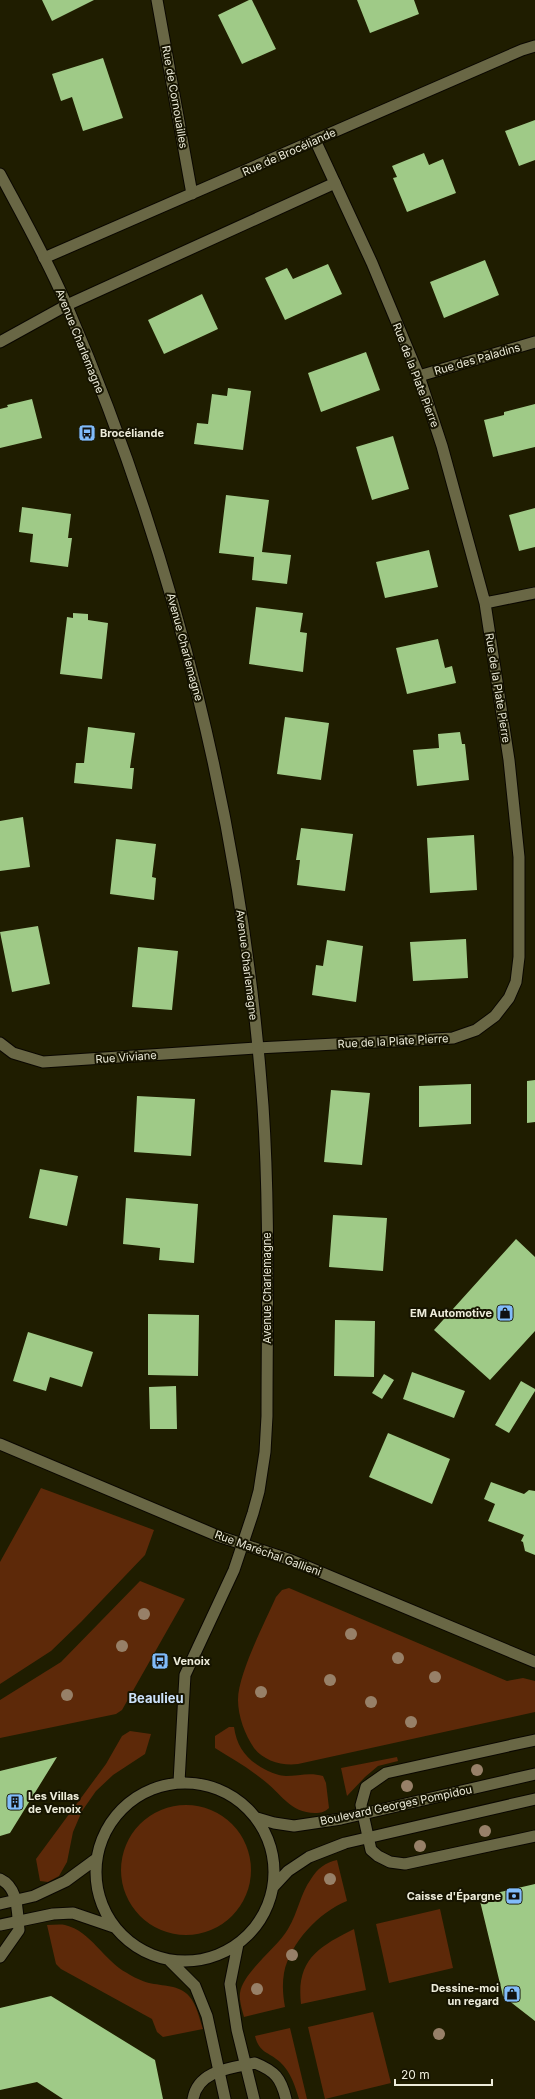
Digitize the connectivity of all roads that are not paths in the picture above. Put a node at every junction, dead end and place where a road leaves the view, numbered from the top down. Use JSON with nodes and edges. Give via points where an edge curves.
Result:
{"nodes":[{"id":1,"x":157,"y":0,"type":"edge"},
{"id":2,"x":535,"y":46,"type":"edge"},
{"id":3,"x":315,"y":140,"type":"junction"},
{"id":4,"x":0,"y":174,"type":"edge"},
{"id":5,"x":335,"y":183,"type":"junction"},
{"id":6,"x":192,"y":194,"type":"junction"},
{"id":7,"x":44,"y":258,"type":"junction"},
{"id":8,"x":67,"y":305,"type":"junction"},
{"id":9,"x":0,"y":342,"type":"edge"},
{"id":10,"x":535,"y":342,"type":"edge"},
{"id":11,"x":419,"y":376,"type":"junction"},
{"id":12,"x":535,"y":594,"type":"edge"},
{"id":13,"x":485,"y":603,"type":"junction"},
{"id":14,"x":0,"y":1043,"type":"edge"},
{"id":15,"x":257,"y":1048,"type":"junction"},
{"id":16,"x":0,"y":1444,"type":"edge"},
{"id":17,"x":243,"y":1544,"type":"junction"},
{"id":18,"x":535,"y":1662,"type":"edge"},
{"id":19,"x":535,"y":1740,"type":"edge"},
{"id":20,"x":535,"y":1774,"type":"edge"},
{"id":21,"x":179,"y":1782,"type":"junction"},
{"id":22,"x":535,"y":1799,"type":"edge"},
{"id":23,"x":363,"y":1815,"type":"junction"},
{"id":24,"x":257,"y":1818,"type":"junction"},
{"id":25,"x":535,"y":1836,"type":"edge"},
{"id":26,"x":368,"y":1838,"type":"junction"},
{"id":27,"x":96,"y":1859,"type":"junction"},
{"id":28,"x":0,"y":1879,"type":"edge"},
{"id":29,"x":274,"y":1886,"type":"junction"},
{"id":30,"x":15,"y":1900,"type":"junction"},
{"id":31,"x":0,"y":1904,"type":"edge"},
{"id":32,"x":18,"y":1920,"type":"junction"},
{"id":33,"x":0,"y":1925,"type":"edge"},
{"id":34,"x":114,"y":1927,"type":"junction"},
{"id":35,"x":238,"y":1944,"type":"junction"},
{"id":36,"x":0,"y":1957,"type":"edge"},
{"id":37,"x":169,"y":1960,"type":"junction"},
{"id":38,"x":246,"y":2065,"type":"junction"},
{"id":39,"x":219,"y":2072,"type":"junction"},
{"id":40,"x":193,"y":2099,"type":"edge"},
{"id":41,"x":225,"y":2099,"type":"edge"},
{"id":42,"x":254,"y":2099,"type":"edge"},
{"id":43,"x":286,"y":2099,"type":"edge"}],
"edges":[{"from":1,"to":6,"type":"street","name":"Rue de Cornouailles"},
{"from":2,"to":3,"type":"street","name":"Rue de Brocéliande"},
{"from":3,"to":5,"type":"street","name":"Rue de la Plate Pierre"},
{"from":3,"to":6,"type":"street","name":"Rue de Brocéliande"},
{"from":4,"to":7,"type":"street","name":"Avenue Charlemagne"},
{"from":5,"to":8,"type":"street"},
{"from":5,"to":11,"type":"street","name":"Rue de la Plate Pierre","via":[[372,263]]},
{"from":6,"to":7,"type":"street","name":"Rue de Brocéliande"},
{"from":7,"to":8,"type":"street","name":"Avenue Charlemagne"},
{"from":8,"to":9,"type":"street"},
{"from":8,"to":15,"type":"street","name":"Avenue Charlemagne","via":[[118,437],[167,579],[205,723],[250,967]]},
{"from":10,"to":11,"type":"street","name":"Rue des Paladins"},
{"from":11,"to":13,"type":"street","name":"Rue de la Plate Pierre","via":[[442,446]]},
{"from":12,"to":13,"type":"street"},
{"from":13,"to":15,"type":"street","name":"Rue de la Plate Pierre","via":[[509,760],[519,857],[519,957],[516,982],[509,998],[495,1016],[476,1030],[453,1038]]},
{"from":14,"to":15,"type":"street","name":"Rue Viviane","via":[[13,1053],[43,1062]]},
{"from":15,"to":17,"type":"street","name":"Avenue Charlemagne","via":[[267,1175],[265,1452],[259,1491]]},
{"from":16,"to":17,"type":"street","name":"Rue Maréchal Gallieni","via":[[218,1536]]},
{"from":17,"to":18,"type":"street","name":"Rue Maréchal Gallieni","via":[[291,1560]]},
{"from":17,"to":21,"type":"street","name":"Avenue Charlemagne","via":[[234,1570],[185,1675]]},
{"from":19,"to":23,"type":"street","via":[[386,1774],[366,1787],[361,1805]]},
{"from":20,"to":23,"type":"street","name":"Boulevard Georges Pompidou"},
{"from":21,"to":24,"type":"street","via":[[201,1783],[223,1790],[242,1801]]},
{"from":21,"to":27,"type":"street","via":[[159,1786],[140,1794],[124,1806],[111,1821]]},
{"from":22,"to":26,"type":"street"},
{"from":23,"to":24,"type":"street","name":"Boulevard Georges Pompidou","via":[[294,1826]]},
{"from":23,"to":26,"type":"street"},
{"from":24,"to":29,"type":"street","via":[[269,1838],[273,1856]]},
{"from":25,"to":26,"type":"street","via":[[405,1864],[390,1862],[378,1856],[371,1850]]},
{"from":26,"to":29,"type":"street","via":[[345,1843],[309,1857],[288,1871]]},
{"from":27,"to":30,"type":"street","via":[[66,1881],[34,1896]]},
{"from":27,"to":34,"type":"street","via":[[100,1902]]},
{"from":28,"to":30,"type":"street","via":[[14,1892]]},
{"from":29,"to":35,"type":"street","via":[[267,1908],[259,1921]]},
{"from":30,"to":31,"type":"street"},
{"from":30,"to":32,"type":"street"},
{"from":32,"to":33,"type":"street"},
{"from":32,"to":34,"type":"street","via":[[72,1913]]},
{"from":32,"to":36,"type":"street","via":[[19,1930]]},
{"from":34,"to":37,"type":"street","via":[[138,1948],[153,1956]]},
{"from":35,"to":37,"type":"street","via":[[217,1955],[199,1960]]},
{"from":35,"to":38,"type":"street","via":[[230,1984],[237,2030]]},
{"from":37,"to":39,"type":"street","via":[[195,1986],[207,2016]]},
{"from":38,"to":39,"type":"street"},
{"from":38,"to":42,"type":"street"},
{"from":38,"to":43,"type":"street","via":[[255,2063],[275,2073],[282,2084]]},
{"from":39,"to":40,"type":"street","via":[[209,2074],[200,2083]]},
{"from":39,"to":41,"type":"street"}]}
